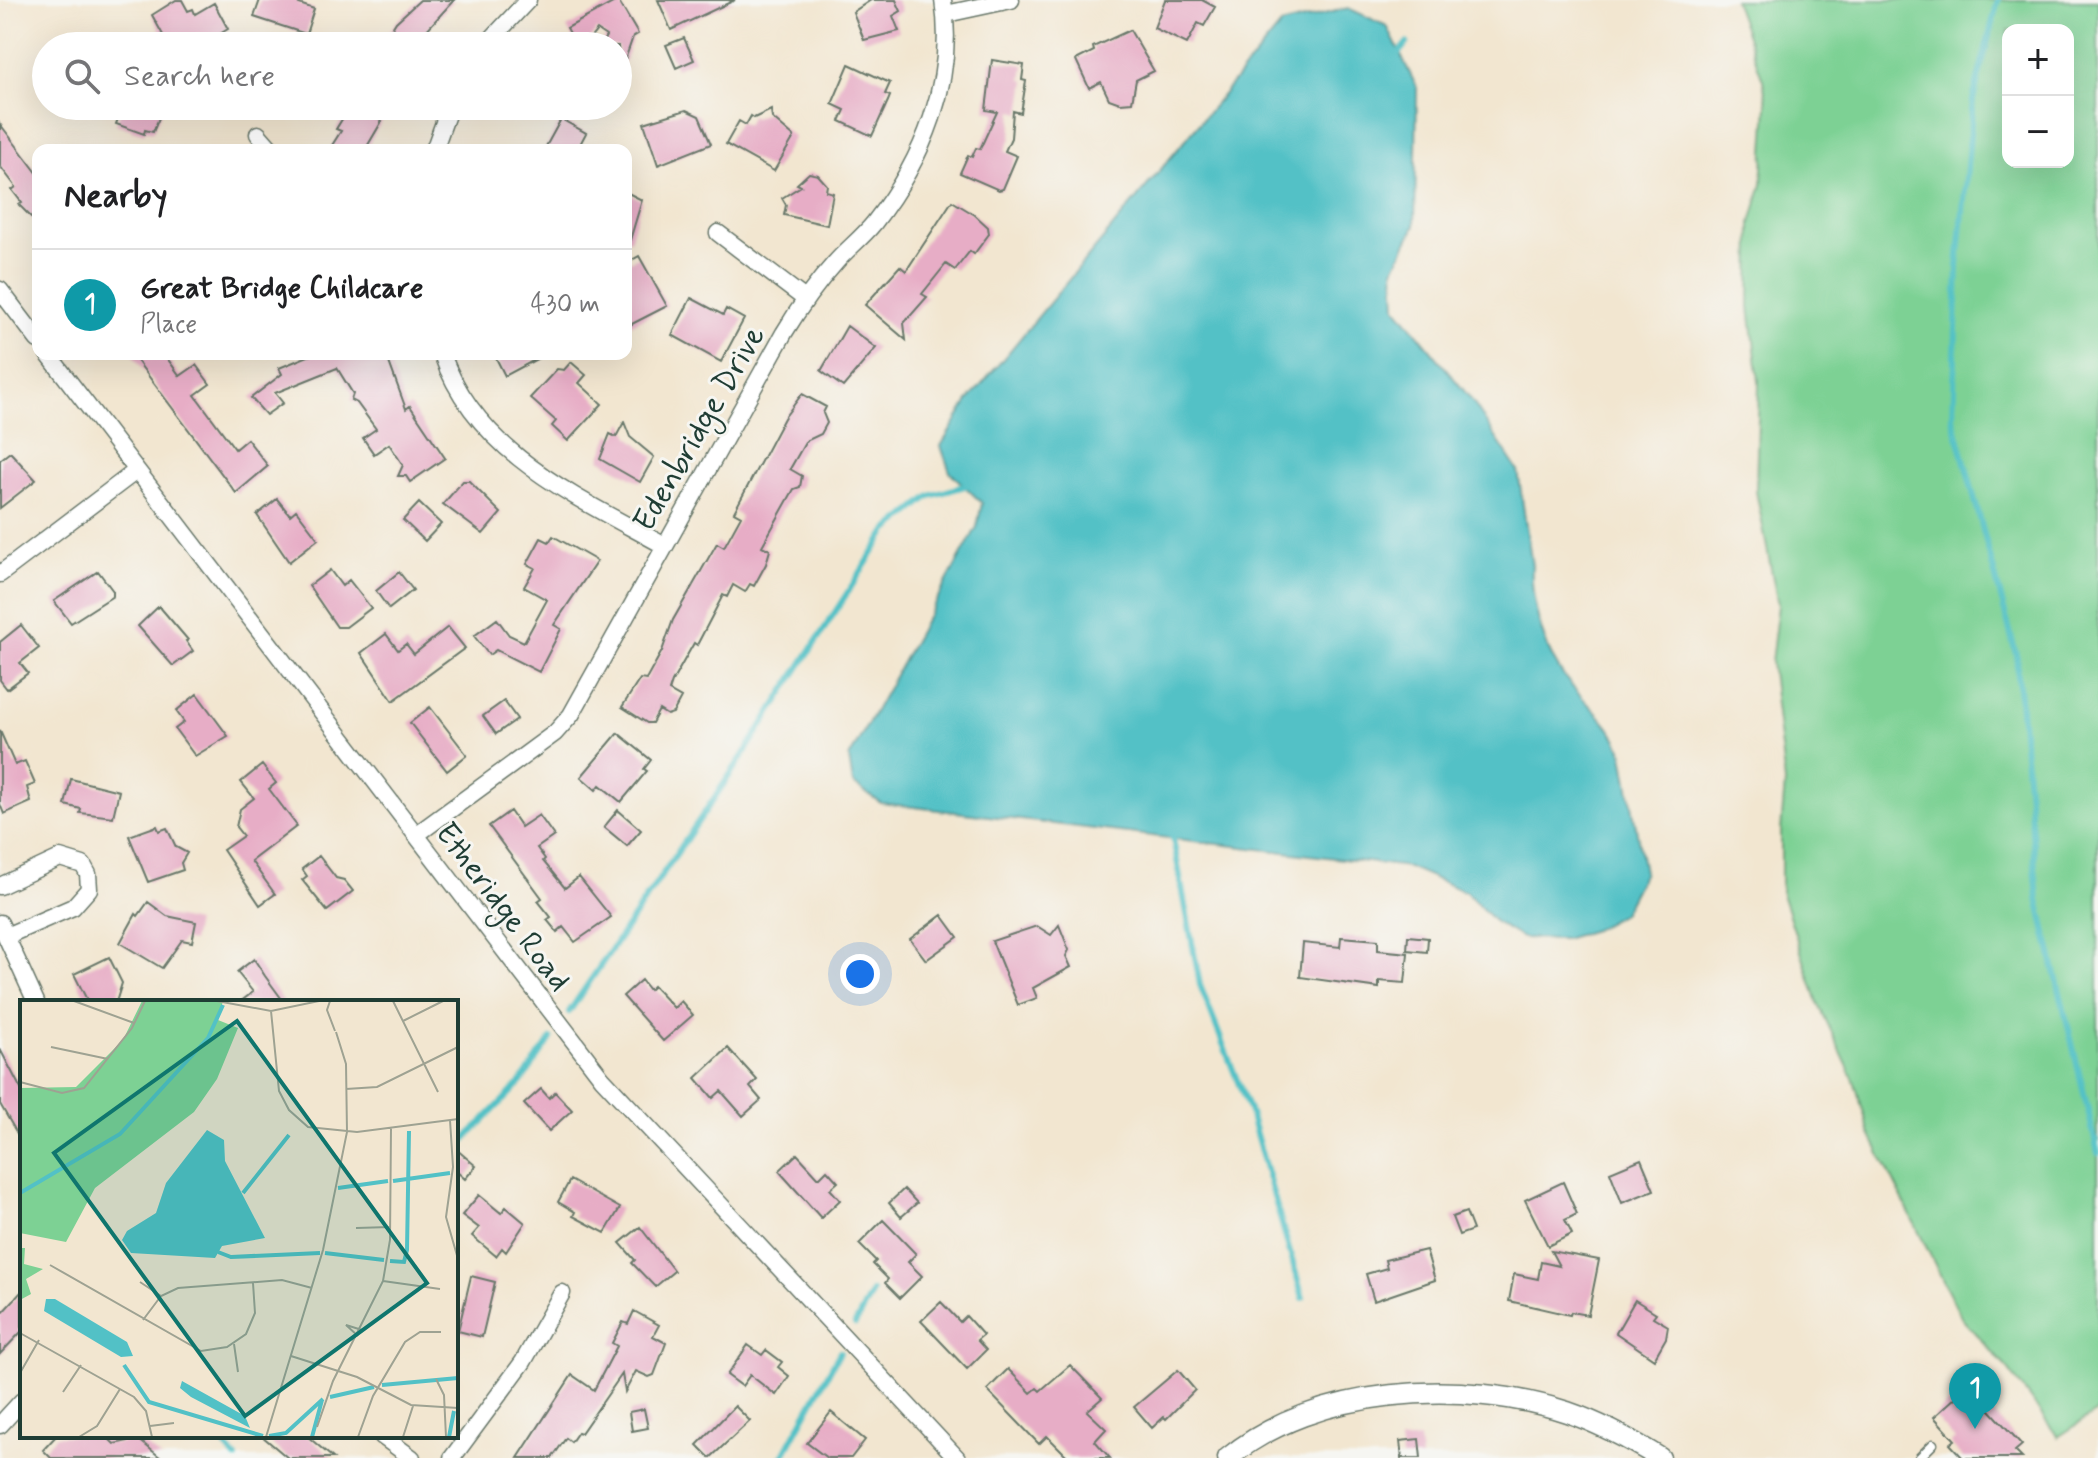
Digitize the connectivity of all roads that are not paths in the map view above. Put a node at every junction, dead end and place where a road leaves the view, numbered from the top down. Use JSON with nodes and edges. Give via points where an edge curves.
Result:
{"nodes":[{"id":1,"x":528,"y":0,"type":"edge"},
{"id":2,"x":1011,"y":0,"type":"edge"},
{"id":3,"x":944,"y":7,"type":"edge"},
{"id":4,"x":498,"y":32,"type":"edge"},
{"id":5,"x":445,"y":120,"type":"edge"},
{"id":6,"x":258,"y":134,"type":"dead end"},
{"id":7,"x":267,"y":144,"type":"edge"},
{"id":8,"x":436,"y":144,"type":"edge"},
{"id":9,"x":718,"y":233,"type":"dead end"},
{"id":10,"x":0,"y":290,"type":"edge"},
{"id":11,"x":805,"y":299,"type":"junction"},
{"id":12,"x":32,"y":332,"type":"edge"},
{"id":13,"x":53,"y":360,"type":"edge"},
{"id":14,"x":445,"y":360,"type":"edge"},
{"id":15,"x":136,"y":471,"type":"junction"},
{"id":16,"x":663,"y":545,"type":"junction"},
{"id":17,"x":0,"y":574,"type":"edge"},
{"id":18,"x":416,"y":835,"type":"junction"},
{"id":19,"x":0,"y":886,"type":"edge"},
{"id":20,"x":3,"y":930,"type":"edge"},
{"id":21,"x":35,"y":1000,"type":"edge"},
{"id":22,"x":562,"y":1293,"type":"dead end"},
{"id":23,"x":20,"y":1403,"type":"edge"},
{"id":24,"x":0,"y":1425,"type":"edge"},
{"id":25,"x":385,"y":1438,"type":"edge"},
{"id":26,"x":1933,"y":1444,"type":"dead end"},
{"id":27,"x":412,"y":1458,"type":"edge"},
{"id":28,"x":452,"y":1458,"type":"edge"},
{"id":29,"x":957,"y":1458,"type":"edge"},
{"id":30,"x":1228,"y":1458,"type":"edge"},
{"id":31,"x":1660,"y":1458,"type":"edge"},
{"id":32,"x":1919,"y":1458,"type":"edge"}],
"edges":[{"from":1,"to":4,"type":"street"},
{"from":2,"to":3,"type":"street"},
{"from":3,"to":11,"type":"street","name":"Edenbridge Drive","via":[[948,39],[925,139],[872,226]]},
{"from":5,"to":8,"type":"street"},
{"from":6,"to":7,"type":"street"},
{"from":9,"to":11,"type":"street"},
{"from":10,"to":12,"type":"street"},
{"from":11,"to":16,"type":"street","name":"Edenbridge Drive"},
{"from":13,"to":15,"type":"street","name":"Etheridge Road"},
{"from":14,"to":16,"type":"street","via":[[469,405],[500,443],[537,475]]},
{"from":15,"to":17,"type":"street"},
{"from":15,"to":18,"type":"street","name":"Etheridge Road"},
{"from":16,"to":18,"type":"street","name":"Edenbridge Drive","via":[[571,715],[555,733]]},
{"from":18,"to":29,"type":"street","name":"Etheridge Road","via":[[602,1078]]},
{"from":19,"to":20,"type":"street","via":[[60,858],[83,865],[88,874],[89,889],[73,907]]},
{"from":20,"to":21,"type":"street"},
{"from":22,"to":28,"type":"street","via":[[523,1362]]},
{"from":23,"to":24,"type":"street"},
{"from":25,"to":27,"type":"street"},
{"from":26,"to":32,"type":"lane"},
{"from":30,"to":31,"type":"street","via":[[1273,1429],[1323,1409],[1428,1393],[1490,1397],[1567,1413]]}]}
